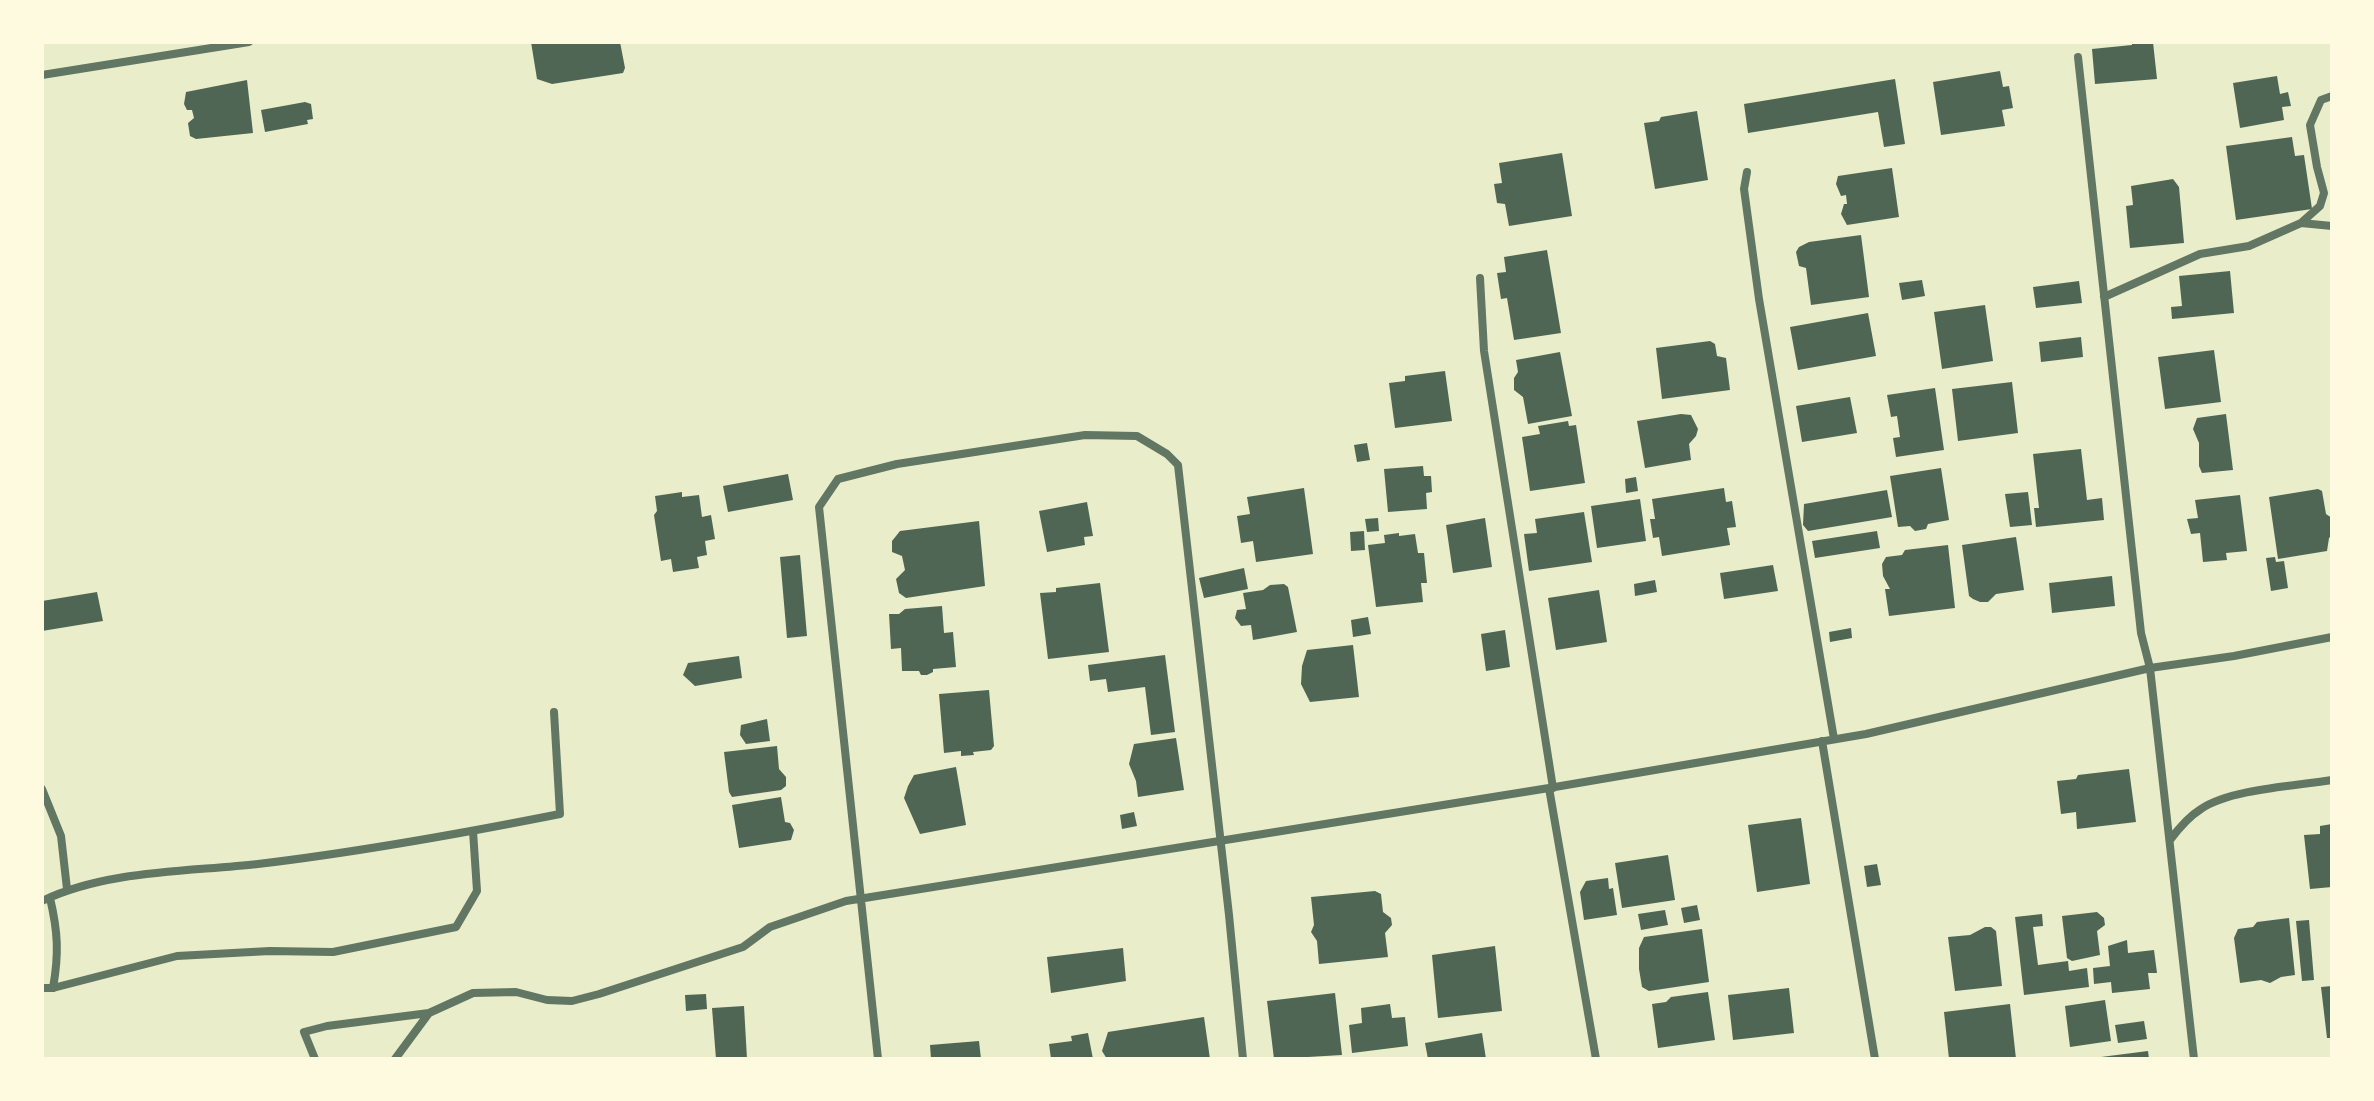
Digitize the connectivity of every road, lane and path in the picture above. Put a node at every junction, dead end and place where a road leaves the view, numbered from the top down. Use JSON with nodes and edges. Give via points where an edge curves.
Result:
{"nodes":[{"id":1,"x":249,"y":42,"type":"edge"},
{"id":2,"x":2078,"y":57,"type":"dead end"},
{"id":3,"x":42,"y":75,"type":"edge"},
{"id":4,"x":2332,"y":96,"type":"edge"},
{"id":5,"x":1747,"y":172,"type":"dead end"},
{"id":6,"x":2301,"y":223,"type":"junction"},
{"id":7,"x":2332,"y":226,"type":"edge"},
{"id":8,"x":1480,"y":278,"type":"dead end"},
{"id":9,"x":2104,"y":297,"type":"junction"},
{"id":10,"x":2332,"y":637,"type":"edge"},
{"id":11,"x":2150,"y":668,"type":"junction"},
{"id":12,"x":554,"y":712,"type":"dead end"},
{"id":13,"x":1834,"y":739,"type":"junction"},
{"id":14,"x":1822,"y":741,"type":"junction"},
{"id":15,"x":2332,"y":780,"type":"edge"},
{"id":16,"x":1551,"y":788,"type":"junction"},
{"id":17,"x":42,"y":789,"type":"edge"},
{"id":18,"x":473,"y":831,"type":"junction"},
{"id":19,"x":1220,"y":841,"type":"junction"},
{"id":20,"x":2169,"y":841,"type":"junction"},
{"id":21,"x":67,"y":889,"type":"junction"},
{"id":22,"x":862,"y":899,"type":"junction"},
{"id":23,"x":46,"y":900,"type":"edge"},
{"id":24,"x":42,"y":988,"type":"edge"},
{"id":25,"x":53,"y":988,"type":"junction"},
{"id":26,"x":429,"y":1013,"type":"junction"},
{"id":27,"x":315,"y":1059,"type":"edge"},
{"id":28,"x":395,"y":1059,"type":"edge"},
{"id":29,"x":878,"y":1059,"type":"edge"},
{"id":30,"x":1243,"y":1059,"type":"edge"},
{"id":31,"x":1596,"y":1059,"type":"edge"},
{"id":32,"x":1875,"y":1059,"type":"edge"},
{"id":33,"x":2194,"y":1059,"type":"edge"}],
"edges":[{"from":1,"to":3,"type":"street"},
{"from":2,"to":9,"type":"street"},
{"from":4,"to":6,"type":"street","via":[[2321,100],[2310,125],[2324,193],[2320,206]]},
{"from":5,"to":13,"type":"street","via":[[1744,189],[1759,299]]},
{"from":6,"to":7,"type":"street"},
{"from":6,"to":9,"type":"street","via":[[2249,246],[2200,254]]},
{"from":8,"to":16,"type":"street","via":[[1484,351]]},
{"from":9,"to":11,"type":"street","via":[[2141,633]]},
{"from":10,"to":11,"type":"street"},
{"from":11,"to":13,"type":"street"},
{"from":11,"to":20,"type":"street"},
{"from":12,"to":18,"type":"street","via":[[560,814]]},
{"from":13,"to":14,"type":"street"},
{"from":14,"to":16,"type":"street"},
{"from":14,"to":32,"type":"street"},
{"from":15,"to":20,"type":"street","via":[[2225,797],[2203,807]]},
{"from":16,"to":19,"type":"street"},
{"from":16,"to":31,"type":"street"},
{"from":17,"to":21,"type":"street","via":[[61,836]]},
{"from":18,"to":21,"type":"street"},
{"from":18,"to":25,"type":"street","via":[[477,891],[456,927],[333,952],[177,956]]},
{"from":19,"to":22,"type":"street"},
{"from":19,"to":22,"type":"street","via":[[1178,465],[1137,436],[1085,435],[897,464],[838,479],[819,507]]},
{"from":19,"to":30,"type":"street"},
{"from":20,"to":33,"type":"street"},
{"from":21,"to":23,"type":"street"},
{"from":22,"to":26,"type":"street","via":[[770,927],[743,947],[599,994],[572,1001],[516,992],[473,993]]},
{"from":22,"to":29,"type":"street"},
{"from":23,"to":25,"type":"street","via":[[57,929]]},
{"from":24,"to":25,"type":"street"},
{"from":26,"to":27,"type":"street","via":[[304,1032]]},
{"from":26,"to":28,"type":"street"}]}
